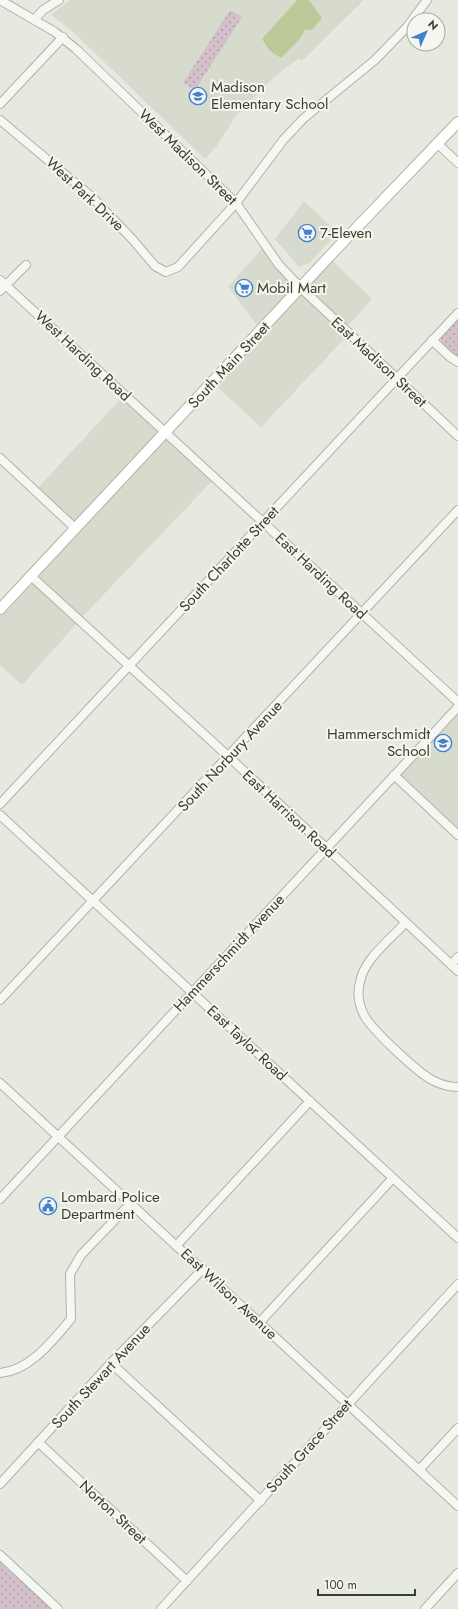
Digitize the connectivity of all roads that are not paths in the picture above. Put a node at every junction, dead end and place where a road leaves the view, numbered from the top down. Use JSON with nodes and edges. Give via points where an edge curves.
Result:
{"nodes":[{"id":1,"x":0,"y":0,"type":"edge"},
{"id":2,"x":59,"y":0,"type":"edge"},
{"id":3,"x":427,"y":0,"type":"edge"},
{"id":4,"x":34,"y":19,"type":"junction"},
{"id":5,"x":63,"y":37,"type":"junction"},
{"id":6,"x":0,"y":104,"type":"edge"},
{"id":7,"x":0,"y":120,"type":"edge"},
{"id":8,"x":458,"y":122,"type":"edge"},
{"id":9,"x":438,"y":143,"type":"junction"},
{"id":10,"x":458,"y":162,"type":"edge"},
{"id":11,"x":236,"y":203,"type":"junction"},
{"id":12,"x":26,"y":265,"type":"dead end"},
{"id":13,"x":2,"y":285,"type":"edge"},
{"id":14,"x":300,"y":287,"type":"junction"},
{"id":15,"x":458,"y":313,"type":"edge"},
{"id":16,"x":432,"y":340,"type":"junction"},
{"id":17,"x":458,"y":362,"type":"edge"},
{"id":18,"x":397,"y":379,"type":"junction"},
{"id":19,"x":166,"y":432,"type":"junction"},
{"id":20,"x":458,"y":436,"type":"edge"},
{"id":21,"x":0,"y":458,"type":"edge"},
{"id":22,"x":458,"y":510,"type":"edge"},
{"id":23,"x":263,"y":522,"type":"junction"},
{"id":24,"x":76,"y":529,"type":"junction"},
{"id":25,"x":31,"y":576,"type":"junction"},
{"id":26,"x":0,"y":609,"type":"edge"},
{"id":27,"x":362,"y":614,"type":"junction"},
{"id":28,"x":129,"y":667,"type":"junction"},
{"id":29,"x":458,"y":702,"type":"edge"},
{"id":30,"x":458,"y":706,"type":"edge"},
{"id":31,"x":229,"y":757,"type":"junction"},
{"id":32,"x":394,"y":775,"type":"junction"},
{"id":33,"x":0,"y":804,"type":"edge"},
{"id":34,"x":0,"y":815,"type":"edge"},
{"id":35,"x":458,"y":835,"type":"edge"},
{"id":36,"x":326,"y":849,"type":"junction"},
{"id":37,"x":94,"y":901,"type":"junction"},
{"id":38,"x":405,"y":923,"type":"junction"},
{"id":39,"x":458,"y":957,"type":"edge"},
{"id":40,"x":451,"y":965,"type":"junction"},
{"id":41,"x":458,"y":971,"type":"edge"},
{"id":42,"x":192,"y":992,"type":"junction"},
{"id":43,"x":0,"y":1000,"type":"edge"},
{"id":44,"x":0,"y":1083,"type":"edge"},
{"id":45,"x":458,"y":1087,"type":"edge"},
{"id":46,"x":310,"y":1101,"type":"junction"},
{"id":47,"x":58,"y":1137,"type":"junction"},
{"id":48,"x":393,"y":1178,"type":"junction"},
{"id":49,"x":0,"y":1199,"type":"edge"},
{"id":50,"x":131,"y":1204,"type":"junction"},
{"id":51,"x":458,"y":1238,"type":"edge"},
{"id":52,"x":176,"y":1246,"type":"junction"},
{"id":53,"x":203,"y":1269,"type":"junction"},
{"id":54,"x":458,"y":1284,"type":"edge"},
{"id":55,"x":260,"y":1322,"type":"junction"},
{"id":56,"x":111,"y":1363,"type":"junction"},
{"id":57,"x":0,"y":1372,"type":"edge"},
{"id":58,"x":348,"y":1403,"type":"junction"},
{"id":59,"x":458,"y":1428,"type":"edge"},
{"id":60,"x":38,"y":1442,"type":"junction"},
{"id":61,"x":419,"y":1470,"type":"junction"},
{"id":62,"x":0,"y":1484,"type":"edge"},
{"id":63,"x":260,"y":1502,"type":"junction"},
{"id":64,"x":458,"y":1506,"type":"edge"},
{"id":65,"x":0,"y":1555,"type":"edge"},
{"id":66,"x":458,"y":1573,"type":"edge"},
{"id":67,"x":188,"y":1581,"type":"junction"},
{"id":68,"x":58,"y":1609,"type":"edge"},
{"id":69,"x":161,"y":1609,"type":"edge"},
{"id":70,"x":425,"y":1609,"type":"edge"}],
"edges":[{"from":1,"to":4,"type":"street"},
{"from":2,"to":4,"type":"street"},
{"from":3,"to":11,"type":"street","via":[[407,27],[375,60],[294,128],[276,148]]},
{"from":4,"to":5,"type":"street","name":"West Madison Street"},
{"from":5,"to":6,"type":"street"},
{"from":5,"to":11,"type":"street","name":"West Madison Street"},
{"from":7,"to":11,"type":"street","name":"West Park Drive","via":[[92,197],[155,266],[166,272],[178,267]]},
{"from":8,"to":9,"type":"main road","name":"South Main Street"},
{"from":9,"to":10,"type":"street"},
{"from":9,"to":14,"type":"main road","name":"South Main Street"},
{"from":11,"to":14,"type":"street","name":"West Madison Street","via":[[279,265]]},
{"from":12,"to":13,"type":"street"},
{"from":13,"to":19,"type":"street","name":"West Harding Road"},
{"from":14,"to":18,"type":"street","name":"East Madison Street"},
{"from":14,"to":19,"type":"main road","name":"South Main Street"},
{"from":15,"to":16,"type":"street","name":"South Charlotte Street"},
{"from":16,"to":17,"type":"street"},
{"from":16,"to":18,"type":"street","name":"South Charlotte Street"},
{"from":18,"to":20,"type":"street","name":"East Madison Street"},
{"from":18,"to":23,"type":"street","name":"South Charlotte Street"},
{"from":19,"to":23,"type":"street","name":"East Harding Road"},
{"from":19,"to":24,"type":"main road","name":"South Main Street"},
{"from":21,"to":24,"type":"street"},
{"from":22,"to":27,"type":"street","name":"South Norbury Avenue"},
{"from":23,"to":27,"type":"street","name":"East Harding Road"},
{"from":23,"to":28,"type":"street","name":"South Charlotte Street"},
{"from":24,"to":25,"type":"main road","name":"South Main Street"},
{"from":25,"to":26,"type":"main road","name":"South Main Street"},
{"from":25,"to":28,"type":"street","name":"East Harrison Road"},
{"from":27,"to":29,"type":"street","name":"East Harding Road"},
{"from":27,"to":31,"type":"street","name":"South Norbury Avenue"},
{"from":28,"to":31,"type":"street","name":"East Harrison Road"},
{"from":28,"to":33,"type":"street","name":"South Charlotte Street"},
{"from":30,"to":32,"type":"street","name":"Hammerschmidt Avenue"},
{"from":31,"to":36,"type":"street","name":"East Harrison Road"},
{"from":31,"to":37,"type":"street","name":"South Norbury Avenue"},
{"from":32,"to":35,"type":"street"},
{"from":32,"to":36,"type":"street","name":"Hammerschmidt Avenue"},
{"from":34,"to":37,"type":"street","name":"East Taylor Road"},
{"from":36,"to":38,"type":"street","name":"East Harrison Road"},
{"from":36,"to":42,"type":"street","name":"Hammerschmidt Avenue"},
{"from":37,"to":42,"type":"street","name":"East Taylor Road"},
{"from":37,"to":43,"type":"street","name":"South Norbury Avenue"},
{"from":38,"to":40,"type":"street","name":"East Harrison Road"},
{"from":38,"to":45,"type":"street","via":[[363,972],[359,994],[361,1009],[373,1027],[423,1074],[444,1085]]},
{"from":39,"to":40,"type":"street"},
{"from":40,"to":41,"type":"street","name":"East Harrison Road"},
{"from":42,"to":46,"type":"street","name":"East Taylor Road"},
{"from":42,"to":47,"type":"street","name":"Hammerschmidt Avenue"},
{"from":44,"to":47,"type":"street","name":"East Wilson Avenue"},
{"from":46,"to":48,"type":"street","name":"East Taylor Road"},
{"from":46,"to":52,"type":"street"},
{"from":47,"to":49,"type":"street","name":"Hammerschmidt Avenue"},
{"from":47,"to":50,"type":"street","name":"East Wilson Avenue"},
{"from":48,"to":51,"type":"street","name":"East Taylor Road"},
{"from":48,"to":55,"type":"street"},
{"from":50,"to":52,"type":"street","name":"East Wilson Avenue"},
{"from":50,"to":57,"type":"street","via":[[75,1264],[70,1274],[71,1319],[34,1359],[19,1368]]},
{"from":52,"to":53,"type":"street","name":"East Wilson Avenue"},
{"from":53,"to":55,"type":"street","name":"East Wilson Avenue"},
{"from":53,"to":56,"type":"street","name":"South Stewart Avenue"},
{"from":54,"to":58,"type":"street","name":"South Grace Street"},
{"from":55,"to":58,"type":"street","name":"East Wilson Avenue"},
{"from":56,"to":60,"type":"street","name":"South Stewart Avenue"},
{"from":56,"to":63,"type":"street"},
{"from":58,"to":61,"type":"street","name":"East Wilson Avenue"},
{"from":58,"to":63,"type":"street","name":"South Grace Street"},
{"from":59,"to":61,"type":"street"},
{"from":60,"to":62,"type":"street","name":"South Stewart Avenue"},
{"from":60,"to":67,"type":"street","name":"Norton Street"},
{"from":61,"to":64,"type":"street","name":"East Wilson Avenue"},
{"from":63,"to":67,"type":"street","name":"South Grace Street"},
{"from":65,"to":68,"type":"street"},
{"from":66,"to":70,"type":"street"},
{"from":67,"to":69,"type":"street","name":"South Grace Street"}]}
